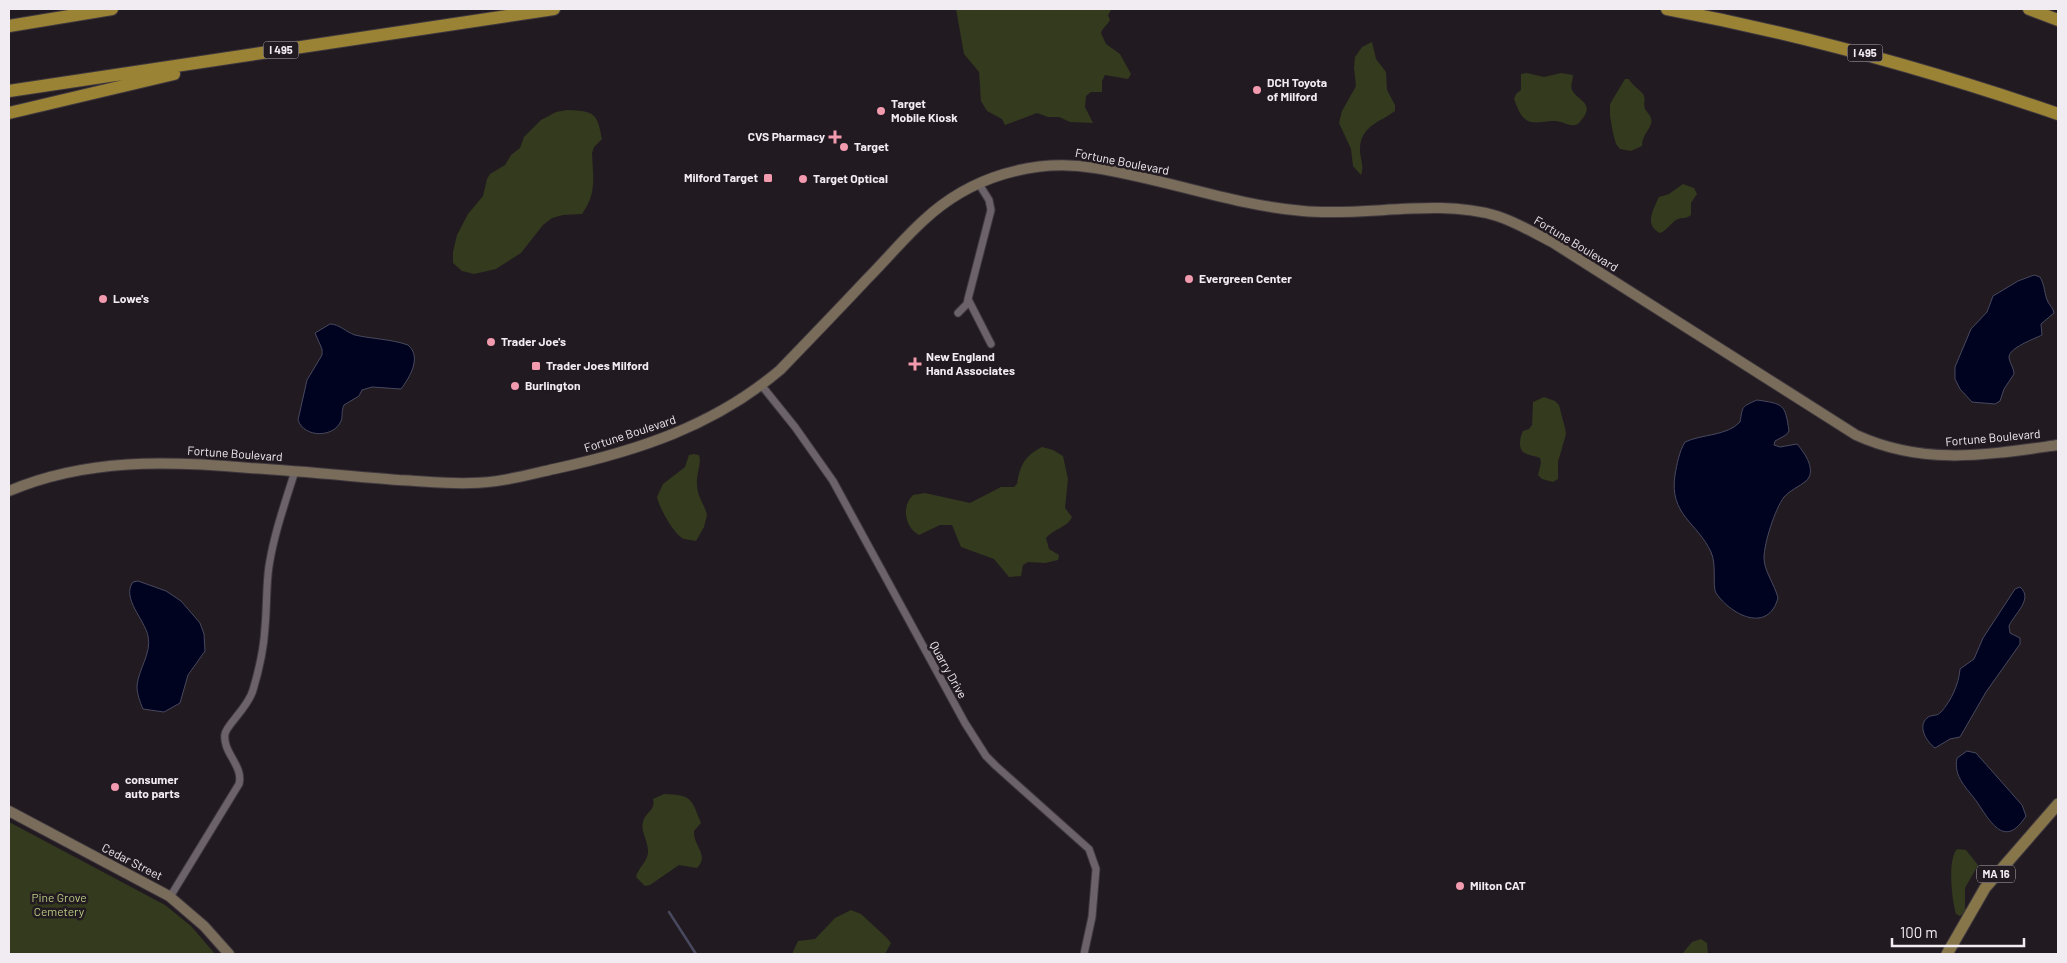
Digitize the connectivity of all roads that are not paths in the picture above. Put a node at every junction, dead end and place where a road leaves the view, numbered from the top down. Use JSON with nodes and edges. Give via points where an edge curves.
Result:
{"nodes":[{"id":1,"x":112,"y":9,"type":"edge"},
{"id":2,"x":554,"y":9,"type":"edge"},
{"id":3,"x":1667,"y":9,"type":"edge"},
{"id":4,"x":2029,"y":9,"type":"edge"},
{"id":5,"x":2058,"y":20,"type":"edge"},
{"id":6,"x":9,"y":26,"type":"edge"},
{"id":7,"x":267,"y":52,"type":"junction"},
{"id":8,"x":9,"y":91,"type":"edge"},
{"id":9,"x":9,"y":113,"type":"edge"},
{"id":10,"x":2058,"y":114,"type":"edge"},
{"id":11,"x":979,"y":184,"type":"junction"},
{"id":12,"x":968,"y":299,"type":"junction"},
{"id":13,"x":958,"y":313,"type":"dead end"},
{"id":14,"x":991,"y":344,"type":"dead end"},
{"id":15,"x":762,"y":386,"type":"junction"},
{"id":16,"x":2058,"y":445,"type":"edge"},
{"id":17,"x":295,"y":471,"type":"junction"},
{"id":18,"x":9,"y":491,"type":"edge"},
{"id":19,"x":2058,"y":804,"type":"edge"},
{"id":20,"x":9,"y":811,"type":"edge"},
{"id":21,"x":170,"y":897,"type":"junction"},
{"id":22,"x":229,"y":954,"type":"edge"},
{"id":23,"x":1084,"y":954,"type":"edge"},
{"id":24,"x":1947,"y":954,"type":"edge"}],
"edges":[{"from":1,"to":6,"type":"highway"},
{"from":2,"to":7,"type":"highway","number":"I 495"},
{"from":3,"to":10,"type":"highway","number":"I 495","via":[[1741,23],[1867,54]]},
{"from":4,"to":5,"type":"highway"},
{"from":7,"to":8,"type":"highway","number":"I 495"},
{"from":7,"to":9,"type":"highway"},
{"from":11,"to":12,"type":"street","via":[[991,210]]},
{"from":11,"to":15,"type":"main road","name":"Fortune Boulevard","via":[[946,202],[924,220]]},
{"from":11,"to":16,"type":"main road","name":"Fortune Boulevard","via":[[1011,171],[1069,164],[1284,210],[1438,209],[1498,216],[1552,242],[1875,444],[1914,453],[1951,456]]},
{"from":12,"to":13,"type":"street"},
{"from":12,"to":14,"type":"street"},
{"from":15,"to":17,"type":"main road","name":"Fortune Boulevard","via":[[698,424],[662,440],[599,460],[501,480],[472,484]]},
{"from":15,"to":23,"type":"street","name":"Quarry Drive","via":[[833,481],[986,756],[1089,849],[1096,869],[1092,917]]},
{"from":17,"to":18,"type":"main road","name":"Fortune Boulevard","via":[[132,463],[69,471]]},
{"from":17,"to":21,"type":"street","via":[[277,526],[269,567],[265,630],[253,691],[224,735],[240,780],[237,790]]},
{"from":19,"to":24,"type":"main road","number":"MA 16","via":[[1985,888]]},
{"from":20,"to":21,"type":"main road","name":"Cedar Street"},
{"from":21,"to":22,"type":"main road","name":"Cedar Street","via":[[204,926]]}]}
